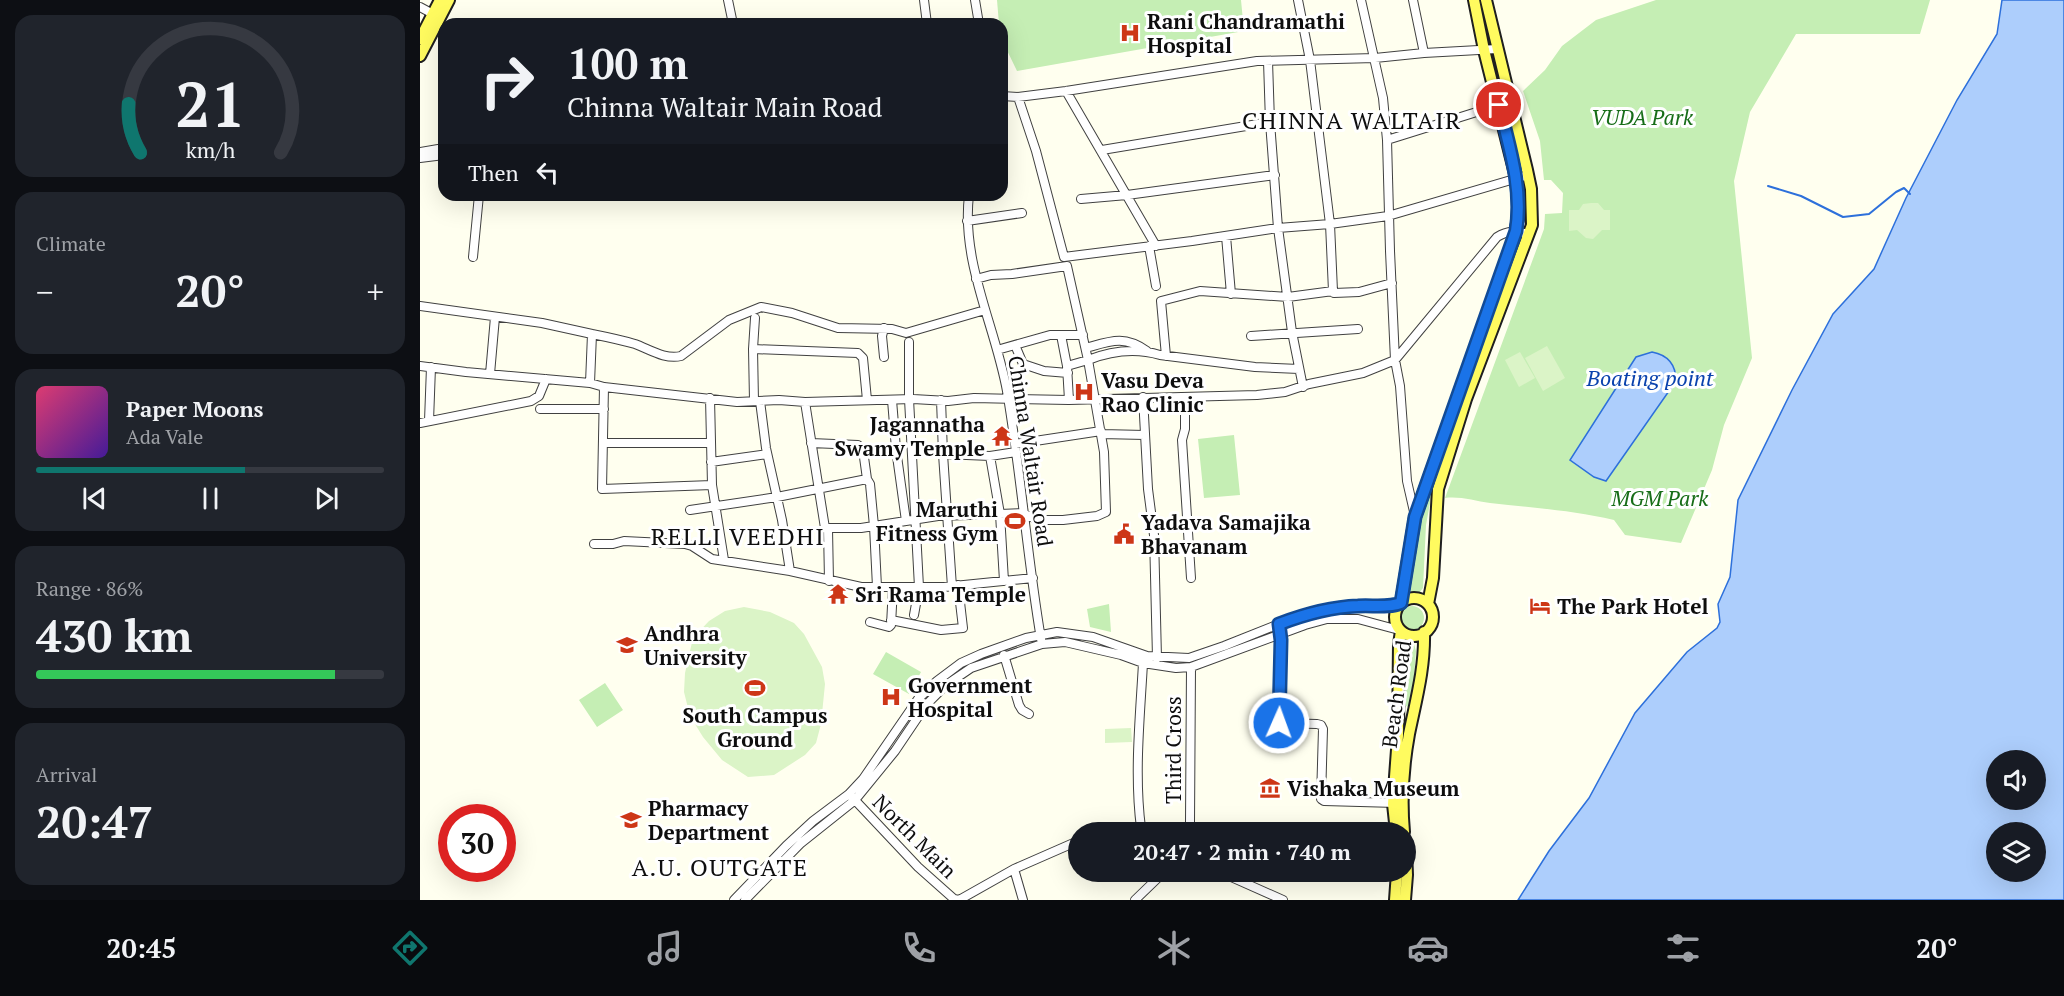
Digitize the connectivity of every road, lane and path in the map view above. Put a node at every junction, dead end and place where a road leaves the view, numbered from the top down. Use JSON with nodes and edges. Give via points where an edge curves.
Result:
{"nodes":[{"id":1,"x":440,"y":0,"type":"edge"},
{"id":2,"x":449,"y":0,"type":"edge"},
{"id":3,"x":728,"y":0,"type":"edge"},
{"id":4,"x":924,"y":0,"type":"edge"},
{"id":5,"x":975,"y":0,"type":"edge"},
{"id":6,"x":1298,"y":0,"type":"edge"},
{"id":7,"x":1361,"y":0,"type":"edge"},
{"id":8,"x":1413,"y":0,"type":"edge"},
{"id":9,"x":1474,"y":0,"type":"edge"},
{"id":10,"x":1486,"y":0,"type":"edge"},
{"id":11,"x":420,"y":7,"type":"edge"},
{"id":12,"x":433,"y":14,"type":"junction"},
{"id":13,"x":440,"y":18,"type":"edge"},
{"id":14,"x":732,"y":18,"type":"edge"},
{"id":15,"x":926,"y":18,"type":"edge"},
{"id":16,"x":978,"y":18,"type":"edge"},
{"id":17,"x":438,"y":21,"type":"edge"},
{"id":18,"x":420,"y":39,"type":"edge"},
{"id":19,"x":1484,"y":50,"type":"junction"},
{"id":20,"x":1497,"y":50,"type":"junction"},
{"id":21,"x":1424,"y":53,"type":"junction"},
{"id":22,"x":420,"y":56,"type":"edge"},
{"id":23,"x":1375,"y":58,"type":"junction"},
{"id":24,"x":1310,"y":60,"type":"junction"},
{"id":25,"x":1268,"y":61,"type":"junction"},
{"id":26,"x":1066,"y":91,"type":"junction"},
{"id":27,"x":1008,"y":96,"type":"edge"},
{"id":28,"x":1018,"y":97,"type":"junction"},
{"id":29,"x":1499,"y":105,"type":"junction"},
{"id":30,"x":1270,"y":122,"type":"junction"},
{"id":31,"x":1387,"y":140,"type":"junction"},
{"id":32,"x":438,"y":149,"type":"edge"},
{"id":33,"x":1101,"y":150,"type":"junction"},
{"id":34,"x":420,"y":152,"type":"edge"},
{"id":35,"x":438,"y":156,"type":"edge"},
{"id":36,"x":420,"y":159,"type":"edge"},
{"id":37,"x":1528,"y":175,"type":"junction"},
{"id":38,"x":1275,"y":176,"type":"junction"},
{"id":39,"x":1516,"y":178,"type":"junction"},
{"id":40,"x":1127,"y":195,"type":"junction"},
{"id":41,"x":1081,"y":199,"type":"dead end"},
{"id":42,"x":478,"y":201,"type":"edge"},
{"id":43,"x":969,"y":201,"type":"edge"},
{"id":44,"x":1022,"y":213,"type":"dead end"},
{"id":45,"x":1389,"y":216,"type":"junction"},
{"id":46,"x":967,"y":221,"type":"junction"},
{"id":47,"x":1330,"y":224,"type":"junction"},
{"id":48,"x":1278,"y":228,"type":"junction"},
{"id":49,"x":1516,"y":231,"type":"junction"},
{"id":50,"x":1529,"y":234,"type":"junction"},
{"id":51,"x":1226,"y":236,"type":"junction"},
{"id":52,"x":1153,"y":246,"type":"junction"},
{"id":53,"x":473,"y":257,"type":"dead end"},
{"id":54,"x":1066,"y":262,"type":"junction"},
{"id":55,"x":976,"y":279,"type":"junction"},
{"id":56,"x":1392,"y":283,"type":"junction"},
{"id":57,"x":1156,"y":286,"type":"dead end"},
{"id":58,"x":1231,"y":294,"type":"junction"},
{"id":59,"x":1334,"y":294,"type":"dead end"},
{"id":60,"x":1288,"y":297,"type":"junction"},
{"id":61,"x":420,"y":306,"type":"edge"},
{"id":62,"x":985,"y":310,"type":"junction"},
{"id":63,"x":495,"y":317,"type":"junction"},
{"id":64,"x":755,"y":318,"type":"dead end"},
{"id":65,"x":884,"y":328,"type":"junction"},
{"id":66,"x":1358,"y":329,"type":"dead end"},
{"id":67,"x":1293,"y":332,"type":"junction"},
{"id":68,"x":592,"y":334,"type":"junction"},
{"id":69,"x":1061,"y":335,"type":"junction"},
{"id":70,"x":1083,"y":335,"type":"junction"},
{"id":71,"x":1251,"y":336,"type":"dead end"},
{"id":72,"x":909,"y":342,"type":"dead end"},
{"id":73,"x":1015,"y":345,"type":"junction"},
{"id":74,"x":1086,"y":348,"type":"junction"},
{"id":75,"x":753,"y":349,"type":"junction"},
{"id":76,"x":997,"y":350,"type":"junction"},
{"id":77,"x":1147,"y":351,"type":"junction"},
{"id":78,"x":1166,"y":356,"type":"junction"},
{"id":79,"x":884,"y":357,"type":"dead end"},
{"id":80,"x":1088,"y":360,"type":"junction"},
{"id":81,"x":1395,"y":360,"type":"junction"},
{"id":82,"x":420,"y":366,"type":"edge"},
{"id":83,"x":431,"y":367,"type":"junction"},
{"id":84,"x":1067,"y":369,"type":"junction"},
{"id":85,"x":1299,"y":369,"type":"junction"},
{"id":86,"x":490,"y":374,"type":"junction"},
{"id":87,"x":546,"y":379,"type":"junction"},
{"id":88,"x":590,"y":383,"type":"junction"},
{"id":89,"x":604,"y":387,"type":"junction"},
{"id":90,"x":1303,"y":387,"type":"junction"},
{"id":91,"x":1143,"y":397,"type":"junction"},
{"id":92,"x":1185,"y":397,"type":"junction"},
{"id":93,"x":710,"y":398,"type":"junction"},
{"id":94,"x":909,"y":399,"type":"junction"},
{"id":95,"x":1094,"y":399,"type":"junction"},
{"id":96,"x":867,"y":400,"type":"junction"},
{"id":97,"x":892,"y":400,"type":"junction"},
{"id":98,"x":941,"y":400,"type":"junction"},
{"id":99,"x":1007,"y":400,"type":"junction"},
{"id":100,"x":1069,"y":400,"type":"junction"},
{"id":101,"x":757,"y":401,"type":"junction"},
{"id":102,"x":805,"y":402,"type":"junction"},
{"id":103,"x":540,"y":409,"type":"dead end"},
{"id":104,"x":604,"y":409,"type":"junction"},
{"id":105,"x":429,"y":421,"type":"junction"},
{"id":106,"x":420,"y":423,"type":"edge"},
{"id":107,"x":1101,"y":433,"type":"junction"},
{"id":108,"x":1146,"y":435,"type":"junction"},
{"id":109,"x":604,"y":443,"type":"junction"},
{"id":110,"x":711,"y":443,"type":"junction"},
{"id":111,"x":811,"y":443,"type":"junction"},
{"id":112,"x":1016,"y":448,"type":"junction"},
{"id":113,"x":767,"y":454,"type":"junction"},
{"id":114,"x":944,"y":454,"type":"junction"},
{"id":115,"x":990,"y":456,"type":"junction"},
{"id":116,"x":711,"y":462,"type":"junction"},
{"id":117,"x":867,"y":479,"type":"junction"},
{"id":118,"x":712,"y":485,"type":"junction"},
{"id":119,"x":819,"y":488,"type":"junction"},
{"id":120,"x":777,"y":497,"type":"junction"},
{"id":121,"x":716,"y":508,"type":"junction"},
{"id":122,"x":690,"y":510,"type":"dead end"},
{"id":123,"x":1026,"y":513,"type":"junction"},
{"id":124,"x":1000,"y":514,"type":"junction"},
{"id":125,"x":948,"y":515,"type":"junction"},
{"id":126,"x":1415,"y":517,"type":"junction"},
{"id":127,"x":910,"y":521,"type":"junction"},
{"id":128,"x":874,"y":526,"type":"junction"},
{"id":129,"x":828,"y":529,"type":"junction"},
{"id":130,"x":594,"y":544,"type":"dead end"},
{"id":131,"x":724,"y":560,"type":"junction"},
{"id":132,"x":790,"y":571,"type":"junction"},
{"id":133,"x":1033,"y":578,"type":"junction"},
{"id":134,"x":1191,"y":578,"type":"dead end"},
{"id":135,"x":829,"y":581,"type":"junction"},
{"id":136,"x":1004,"y":581,"type":"junction"},
{"id":137,"x":955,"y":586,"type":"junction"},
{"id":138,"x":877,"y":587,"type":"junction"},
{"id":139,"x":919,"y":587,"type":"junction"},
{"id":140,"x":893,"y":588,"type":"junction"},
{"id":141,"x":1400,"y":604,"type":"junction"},
{"id":142,"x":1428,"y":604,"type":"junction"},
{"id":143,"x":914,"y":615,"type":"dead end"},
{"id":144,"x":891,"y":620,"type":"junction"},
{"id":145,"x":870,"y":622,"type":"dead end"},
{"id":146,"x":1279,"y":624,"type":"junction"},
{"id":147,"x":1400,"y":631,"type":"junction"},
{"id":148,"x":1424,"y":632,"type":"junction"},
{"id":149,"x":1040,"y":634,"type":"junction"},
{"id":150,"x":1281,"y":634,"type":"junction"},
{"id":151,"x":1042,"y":644,"type":"junction"},
{"id":152,"x":1004,"y":655,"type":"junction"},
{"id":153,"x":1157,"y":657,"type":"junction"},
{"id":154,"x":1143,"y":663,"type":"junction"},
{"id":155,"x":1191,"y":667,"type":"junction"},
{"id":156,"x":1029,"y":714,"type":"dead end"},
{"id":157,"x":852,"y":797,"type":"junction"},
{"id":158,"x":1397,"y":803,"type":"junction"},
{"id":159,"x":1140,"y":822,"type":"edge"},
{"id":160,"x":1190,"y":822,"type":"edge"},
{"id":161,"x":1396,"y":822,"type":"edge"},
{"id":162,"x":1402,"y":822,"type":"edge"},
{"id":163,"x":1068,"y":845,"type":"edge"},
{"id":164,"x":1014,"y":869,"type":"junction"},
{"id":165,"x":1154,"y":882,"type":"edge"},
{"id":166,"x":1244,"y":882,"type":"edge"},
{"id":167,"x":1396,"y":882,"type":"edge"},
{"id":168,"x":1406,"y":882,"type":"edge"},
{"id":169,"x":1266,"y":891,"type":"junction"},
{"id":170,"x":734,"y":900,"type":"edge"},
{"id":171,"x":745,"y":900,"type":"edge"},
{"id":172,"x":959,"y":900,"type":"edge"},
{"id":173,"x":1023,"y":900,"type":"edge"},
{"id":174,"x":1135,"y":900,"type":"edge"},
{"id":175,"x":1260,"y":900,"type":"edge"},
{"id":176,"x":1283,"y":900,"type":"edge"},
{"id":177,"x":1395,"y":900,"type":"edge"},
{"id":178,"x":1405,"y":900,"type":"edge"}],
"edges":[{"from":1,"to":12,"type":"main road"},
{"from":2,"to":13,"type":"main road"},
{"from":3,"to":14,"type":"street"},
{"from":4,"to":15,"type":"street"},
{"from":5,"to":16,"type":"street"},
{"from":6,"to":24,"type":"street"},
{"from":7,"to":23,"type":"street"},
{"from":8,"to":21,"type":"street"},
{"from":9,"to":19,"type":"main road"},
{"from":10,"to":20,"type":"main road"},
{"from":11,"to":12,"type":"street"},
{"from":12,"to":18,"type":"main road"},
{"from":17,"to":22,"type":"main road"},
{"from":19,"to":20,"type":"street"},
{"from":19,"to":21,"type":"street"},
{"from":19,"to":29,"type":"main road"},
{"from":20,"to":37,"type":"main road"},
{"from":21,"to":23,"type":"street"},
{"from":23,"to":24,"type":"street"},
{"from":23,"to":31,"type":"street"},
{"from":24,"to":25,"type":"street"},
{"from":24,"to":47,"type":"street"},
{"from":25,"to":26,"type":"street"},
{"from":25,"to":30,"type":"street"},
{"from":26,"to":28,"type":"street"},
{"from":26,"to":33,"type":"street"},
{"from":27,"to":28,"type":"street"},
{"from":28,"to":54,"type":"street"},
{"from":29,"to":31,"type":"street"},
{"from":29,"to":39,"type":"main road"},
{"from":30,"to":33,"type":"street"},
{"from":30,"to":38,"type":"street"},
{"from":31,"to":45,"type":"street"},
{"from":32,"to":34,"type":"street"},
{"from":33,"to":40,"type":"street"},
{"from":35,"to":36,"type":"street"},
{"from":37,"to":39,"type":"street"},
{"from":37,"to":50,"type":"main road","via":[[1532,203]]},
{"from":38,"to":40,"type":"street"},
{"from":38,"to":48,"type":"street"},
{"from":39,"to":45,"type":"street"},
{"from":39,"to":49,"type":"main road","via":[[1520,210]]},
{"from":40,"to":41,"type":"street"},
{"from":40,"to":52,"type":"street"},
{"from":42,"to":53,"type":"street"},
{"from":43,"to":46,"type":"street","name":"Chinna Waltair Road"},
{"from":44,"to":46,"type":"street"},
{"from":45,"to":47,"type":"street"},
{"from":45,"to":56,"type":"street"},
{"from":46,"to":55,"type":"street","name":"Chinna Waltair Road"},
{"from":47,"to":48,"type":"street"},
{"from":47,"to":60,"type":"street","via":[[1333,291]]},
{"from":48,"to":51,"type":"street"},
{"from":48,"to":60,"type":"street"},
{"from":49,"to":50,"type":"street"},
{"from":49,"to":81,"type":"street","via":[[1497,237]]},
{"from":49,"to":126,"type":"main road"},
{"from":50,"to":142,"type":"main road","via":[[1466,399],[1438,489]]},
{"from":51,"to":52,"type":"street"},
{"from":51,"to":58,"type":"street"},
{"from":52,"to":54,"type":"street"},
{"from":52,"to":57,"type":"street"},
{"from":54,"to":55,"type":"street"},
{"from":54,"to":70,"type":"street"},
{"from":55,"to":62,"type":"street","name":"Chinna Waltair Road"},
{"from":56,"to":59,"type":"street"},
{"from":56,"to":81,"type":"street"},
{"from":58,"to":60,"type":"street"},
{"from":58,"to":78,"type":"street","via":[[1200,291],[1161,300]]},
{"from":60,"to":67,"type":"street"},
{"from":61,"to":63,"type":"street"},
{"from":62,"to":65,"type":"street","via":[[906,333]]},
{"from":62,"to":76,"type":"street","name":"Chinna Waltair Road"},
{"from":63,"to":68,"type":"street"},
{"from":63,"to":86,"type":"street"},
{"from":64,"to":75,"type":"street"},
{"from":65,"to":68,"type":"street","via":[[838,328],[760,307],[729,320],[675,357]]},
{"from":65,"to":79,"type":"street"},
{"from":66,"to":67,"type":"street"},
{"from":67,"to":71,"type":"street"},
{"from":67,"to":85,"type":"street"},
{"from":68,"to":88,"type":"street"},
{"from":69,"to":70,"type":"street"},
{"from":69,"to":73,"type":"street"},
{"from":69,"to":84,"type":"street"},
{"from":70,"to":74,"type":"street"},
{"from":72,"to":94,"type":"street"},
{"from":73,"to":76,"type":"street"},
{"from":73,"to":84,"type":"street","via":[[1023,364],[1044,371]]},
{"from":74,"to":77,"type":"street","via":[[1121,340]]},
{"from":74,"to":80,"type":"street"},
{"from":75,"to":96,"type":"street","via":[[858,353]]},
{"from":75,"to":101,"type":"street"},
{"from":76,"to":99,"type":"street","name":"Chinna Waltair Road"},
{"from":77,"to":78,"type":"street"},
{"from":77,"to":80,"type":"street","via":[[1112,353]]},
{"from":78,"to":85,"type":"street"},
{"from":80,"to":84,"type":"street"},
{"from":80,"to":95,"type":"street"},
{"from":81,"to":90,"type":"street","via":[[1363,373]]},
{"from":81,"to":126,"type":"street","via":[[1407,481]]},
{"from":82,"to":83,"type":"street"},
{"from":83,"to":86,"type":"street"},
{"from":83,"to":105,"type":"street"},
{"from":84,"to":100,"type":"street"},
{"from":85,"to":90,"type":"street"},
{"from":86,"to":87,"type":"street"},
{"from":87,"to":88,"type":"street"},
{"from":87,"to":105,"type":"street","via":[[539,396],[531,401]]},
{"from":88,"to":89,"type":"street"},
{"from":89,"to":93,"type":"street"},
{"from":89,"to":104,"type":"street"},
{"from":90,"to":92,"type":"street","via":[[1257,395]]},
{"from":91,"to":92,"type":"street"},
{"from":91,"to":95,"type":"street"},
{"from":91,"to":108,"type":"street"},
{"from":92,"to":134,"type":"street","via":[[1182,440]]},
{"from":93,"to":101,"type":"street"},
{"from":93,"to":110,"type":"street"},
{"from":94,"to":97,"type":"street"},
{"from":94,"to":98,"type":"street"},
{"from":94,"to":127,"type":"street"},
{"from":95,"to":100,"type":"street"},
{"from":95,"to":107,"type":"street"},
{"from":96,"to":97,"type":"street"},
{"from":96,"to":102,"type":"street"},
{"from":97,"to":127,"type":"street","via":[[896,449]]},
{"from":98,"to":99,"type":"street"},
{"from":98,"to":114,"type":"street"},
{"from":99,"to":100,"type":"street"},
{"from":99,"to":112,"type":"street","name":"Chinna Waltair Road"},
{"from":101,"to":102,"type":"street"},
{"from":101,"to":113,"type":"street"},
{"from":102,"to":111,"type":"street"},
{"from":103,"to":104,"type":"street"},
{"from":104,"to":109,"type":"street"},
{"from":105,"to":106,"type":"street"},
{"from":107,"to":108,"type":"street"},
{"from":107,"to":112,"type":"street"},
{"from":107,"to":123,"type":"street","via":[[1106,512],[1063,520],[1038,520]]},
{"from":108,"to":153,"type":"street","via":[[1154,535]]},
{"from":109,"to":110,"type":"street"},
{"from":109,"to":118,"type":"street","via":[[602,489]]},
{"from":110,"to":116,"type":"street"},
{"from":111,"to":117,"type":"street","via":[[858,445],[863,450]]},
{"from":111,"to":119,"type":"street"},
{"from":112,"to":115,"type":"street"},
{"from":112,"to":123,"type":"street","name":"Chinna Waltair Road"},
{"from":113,"to":116,"type":"street"},
{"from":113,"to":120,"type":"street"},
{"from":114,"to":115,"type":"street"},
{"from":114,"to":125,"type":"street"},
{"from":115,"to":124,"type":"street"},
{"from":116,"to":118,"type":"street"},
{"from":117,"to":119,"type":"street"},
{"from":117,"to":128,"type":"street"},
{"from":118,"to":121,"type":"street"},
{"from":119,"to":120,"type":"street"},
{"from":119,"to":129,"type":"street","via":[[823,523]]},
{"from":120,"to":121,"type":"street"},
{"from":120,"to":132,"type":"street"},
{"from":121,"to":122,"type":"street"},
{"from":121,"to":131,"type":"street"},
{"from":123,"to":124,"type":"street"},
{"from":123,"to":133,"type":"street","name":"Chinna Waltair Road"},
{"from":124,"to":125,"type":"street"},
{"from":124,"to":136,"type":"street"},
{"from":125,"to":127,"type":"street"},
{"from":125,"to":137,"type":"street"},
{"from":126,"to":141,"type":"main road"},
{"from":127,"to":128,"type":"street"},
{"from":127,"to":139,"type":"street"},
{"from":128,"to":129,"type":"street"},
{"from":128,"to":138,"type":"street"},
{"from":129,"to":135,"type":"street"},
{"from":130,"to":131,"type":"street","via":[[671,542]]},
{"from":131,"to":132,"type":"street"},
{"from":132,"to":135,"type":"street"},
{"from":133,"to":136,"type":"street"},
{"from":133,"to":149,"type":"street","name":"Chinna Waltair Road"},
{"from":135,"to":138,"type":"street"},
{"from":136,"to":137,"type":"street"},
{"from":137,"to":139,"type":"street"},
{"from":137,"to":144,"type":"street","via":[[963,628],[941,630]]},
{"from":138,"to":140,"type":"street"},
{"from":139,"to":140,"type":"street"},
{"from":139,"to":143,"type":"street"},
{"from":140,"to":144,"type":"street"},
{"from":141,"to":142,"type":"main road","via":[[1414,598]]},
{"from":141,"to":146,"type":"street","via":[[1324,609]]},
{"from":141,"to":147,"type":"main road","via":[[1395,616]]},
{"from":142,"to":148,"type":"main road","via":[[1432,618]]},
{"from":144,"to":145,"type":"street","via":[[887,628]]},
{"from":146,"to":150,"type":"street"},
{"from":146,"to":153,"type":"street","via":[[1189,658]]},
{"from":147,"to":148,"type":"main road","via":[[1413,636]]},
{"from":147,"to":150,"type":"street","via":[[1358,619],[1327,619]]},
{"from":147,"to":158,"type":"main road","name":"Beach Road"},
{"from":148,"to":158,"type":"main road","name":"Beach Road","via":[[1420,684]]},
{"from":149,"to":151,"type":"street","name":"Chinna Waltair Road"},
{"from":149,"to":153,"type":"street","via":[[1074,633]]},
{"from":149,"to":157,"type":"street","via":[[981,654],[937,681],[918,699]]},
{"from":150,"to":155,"type":"street"},
{"from":150,"to":158,"type":"street","via":[[1279,723],[1321,725],[1321,799]]},
{"from":151,"to":152,"type":"street"},
{"from":151,"to":154,"type":"street","via":[[1090,646]]},
{"from":152,"to":156,"type":"street","via":[[1019,705]]},
{"from":152,"to":157,"type":"street","via":[[971,668],[946,685],[926,705],[895,751]]},
{"from":154,"to":155,"type":"street"},
{"from":154,"to":159,"type":"street"},
{"from":155,"to":160,"type":"street","name":"Third Cross"},
{"from":157,"to":170,"type":"street","via":[[813,821]]},
{"from":157,"to":171,"type":"street"},
{"from":157,"to":172,"type":"street","name":"North Main","via":[[918,867]]},
{"from":158,"to":161,"type":"main road","name":"Beach Road"},
{"from":158,"to":162,"type":"main road","name":"Beach Road"},
{"from":163,"to":164,"type":"street","name":"North Main"},
{"from":164,"to":172,"type":"street","name":"North Main"},
{"from":164,"to":173,"type":"street"},
{"from":165,"to":174,"type":"street"},
{"from":166,"to":169,"type":"street"},
{"from":167,"to":177,"type":"main road"},
{"from":168,"to":178,"type":"main road"},
{"from":169,"to":175,"type":"street"},
{"from":169,"to":176,"type":"street"}]}
